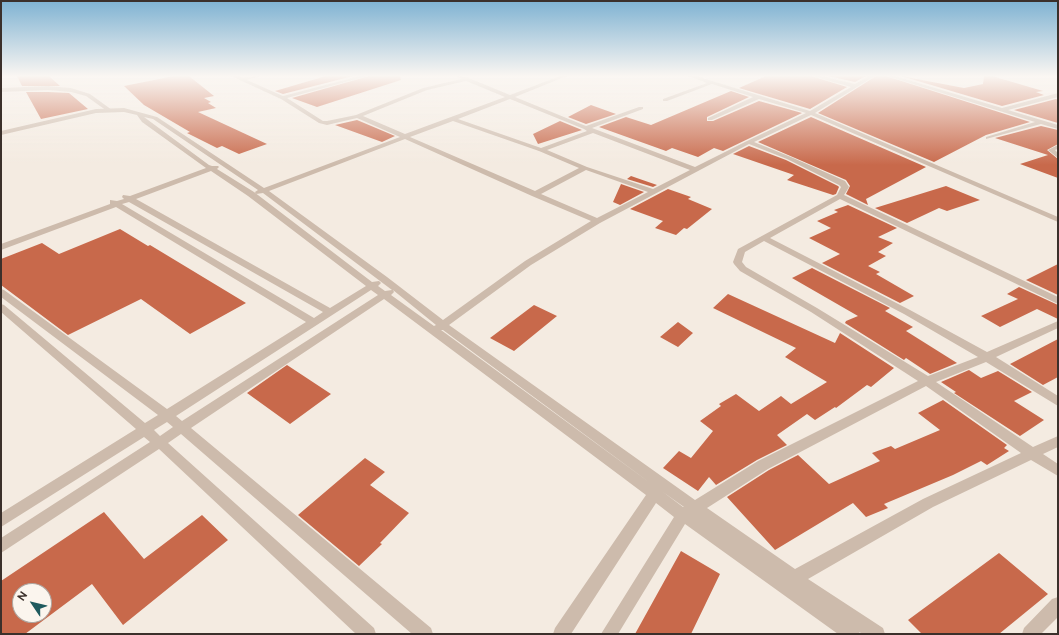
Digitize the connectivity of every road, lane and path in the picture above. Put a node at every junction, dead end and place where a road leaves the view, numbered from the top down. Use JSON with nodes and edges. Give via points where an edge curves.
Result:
{"nodes":[{"id":1,"x":103,"y":106,"type":"edge"},
{"id":2,"x":296,"y":106,"type":"edge"},
{"id":3,"x":384,"y":106,"type":"edge"},
{"id":4,"x":489,"y":106,"type":"edge"},
{"id":5,"x":531,"y":106,"type":"edge"},
{"id":6,"x":739,"y":106,"type":"edge"},
{"id":7,"x":787,"y":106,"type":"edge"},
{"id":8,"x":823,"y":106,"type":"edge"},
{"id":9,"x":988,"y":106,"type":"edge"},
{"id":10,"x":1019,"y":106,"type":"edge"},
{"id":11,"x":641,"y":108,"type":"dead end"},
{"id":12,"x":109,"y":110,"type":"junction"},
{"id":13,"x":1003,"y":110,"type":"junction"},
{"id":14,"x":811,"y":113,"type":"junction"},
{"id":15,"x":358,"y":116,"type":"junction"},
{"id":16,"x":454,"y":119,"type":"junction"},
{"id":17,"x":710,"y":119,"type":"dead end"},
{"id":18,"x":1041,"y":122,"type":"junction"},
{"id":19,"x":1058,"y":127,"type":"edge"},
{"id":20,"x":589,"y":130,"type":"junction"},
{"id":21,"x":1,"y":133,"type":"edge"},
{"id":22,"x":406,"y":136,"type":"junction"},
{"id":23,"x":988,"y":138,"type":"dead end"},
{"id":24,"x":749,"y":142,"type":"junction"},
{"id":25,"x":1058,"y":147,"type":"edge"},
{"id":26,"x":541,"y":150,"type":"junction"},
{"id":27,"x":1058,"y":156,"type":"edge"},
{"id":28,"x":215,"y":165,"type":"junction"},
{"id":29,"x":586,"y":168,"type":"junction"},
{"id":30,"x":696,"y":170,"type":"junction"},
{"id":31,"x":263,"y":190,"type":"junction"},
{"id":32,"x":653,"y":191,"type":"junction"},
{"id":33,"x":251,"y":194,"type":"junction"},
{"id":34,"x":535,"y":194,"type":"junction"},
{"id":35,"x":840,"y":196,"type":"junction"},
{"id":36,"x":128,"y":197,"type":"junction"},
{"id":37,"x":114,"y":203,"type":"junction"},
{"id":38,"x":1058,"y":220,"type":"edge"},
{"id":39,"x":597,"y":221,"type":"junction"},
{"id":40,"x":764,"y":238,"type":"junction"},
{"id":41,"x":1,"y":242,"type":"edge"},
{"id":42,"x":1,"y":247,"type":"edge"},
{"id":43,"x":384,"y":279,"type":"junction"},
{"id":44,"x":372,"y":286,"type":"junction"},
{"id":45,"x":396,"y":288,"type":"junction"},
{"id":46,"x":1,"y":292,"type":"edge"},
{"id":47,"x":384,"y":295,"type":"junction"},
{"id":48,"x":1058,"y":301,"type":"edge"},
{"id":49,"x":1,"y":307,"type":"edge"},
{"id":50,"x":330,"y":312,"type":"junction"},
{"id":51,"x":313,"y":322,"type":"junction"},
{"id":52,"x":1058,"y":324,"type":"edge"},
{"id":53,"x":439,"y":328,"type":"junction"},
{"id":54,"x":987,"y":357,"type":"junction"},
{"id":55,"x":927,"y":381,"type":"junction"},
{"id":56,"x":1058,"y":402,"type":"edge"},
{"id":57,"x":168,"y":416,"type":"junction"},
{"id":58,"x":182,"y":428,"type":"junction"},
{"id":59,"x":145,"y":430,"type":"junction"},
{"id":60,"x":1058,"y":440,"type":"edge"},
{"id":61,"x":160,"y":443,"type":"junction"},
{"id":62,"x":1031,"y":452,"type":"junction"},
{"id":63,"x":1058,"y":471,"type":"edge"},
{"id":64,"x":658,"y":488,"type":"junction"},
{"id":65,"x":689,"y":511,"type":"junction"},
{"id":66,"x":1,"y":521,"type":"edge"},
{"id":67,"x":1,"y":546,"type":"edge"},
{"id":68,"x":789,"y":581,"type":"junction"},
{"id":69,"x":1058,"y":605,"type":"edge"},
{"id":70,"x":368,"y":634,"type":"edge"},
{"id":71,"x":425,"y":634,"type":"edge"},
{"id":72,"x":562,"y":634,"type":"edge"},
{"id":73,"x":609,"y":634,"type":"edge"},
{"id":74,"x":852,"y":634,"type":"edge"},
{"id":75,"x":877,"y":634,"type":"edge"},
{"id":76,"x":1030,"y":634,"type":"edge"}],
"edges":[{"from":1,"to":12,"type":"street"},
{"from":2,"to":15,"type":"street","via":[[324,123]]},
{"from":3,"to":15,"type":"street"},
{"from":4,"to":16,"type":"street"},
{"from":5,"to":20,"type":"street"},
{"from":6,"to":17,"type":"street"},
{"from":7,"to":14,"type":"street"},
{"from":8,"to":14,"type":"street"},
{"from":9,"to":13,"type":"street"},
{"from":10,"to":13,"type":"street"},
{"from":11,"to":20,"type":"street"},
{"from":12,"to":21,"type":"street","via":[[85,113]]},
{"from":12,"to":28,"type":"street","via":[[124,110],[140,115],[144,121]]},
{"from":13,"to":18,"type":"street"},
{"from":14,"to":24,"type":"street"},
{"from":14,"to":38,"type":"street"},
{"from":15,"to":22,"type":"street"},
{"from":16,"to":22,"type":"street"},
{"from":16,"to":26,"type":"street"},
{"from":18,"to":19,"type":"street"},
{"from":18,"to":23,"type":"street"},
{"from":20,"to":26,"type":"street"},
{"from":20,"to":30,"type":"street"},
{"from":22,"to":31,"type":"street"},
{"from":22,"to":34,"type":"street"},
{"from":24,"to":30,"type":"street"},
{"from":24,"to":35,"type":"street","via":[[842,183],[845,187]]},
{"from":25,"to":27,"type":"street","via":[[1051,150]]},
{"from":26,"to":29,"type":"street"},
{"from":28,"to":31,"type":"street"},
{"from":28,"to":33,"type":"street"},
{"from":28,"to":36,"type":"street"},
{"from":29,"to":32,"type":"street"},
{"from":29,"to":34,"type":"street"},
{"from":30,"to":32,"type":"street"},
{"from":31,"to":33,"type":"street"},
{"from":31,"to":43,"type":"street"},
{"from":32,"to":39,"type":"street"},
{"from":33,"to":44,"type":"street"},
{"from":34,"to":39,"type":"street"},
{"from":35,"to":40,"type":"street"},
{"from":35,"to":48,"type":"street"},
{"from":36,"to":37,"type":"street"},
{"from":36,"to":50,"type":"street"},
{"from":37,"to":41,"type":"street"},
{"from":37,"to":42,"type":"street"},
{"from":37,"to":51,"type":"street"},
{"from":39,"to":53,"type":"street","via":[[528,263]]},
{"from":40,"to":54,"type":"street","via":[[908,312]]},
{"from":40,"to":55,"type":"street","via":[[741,252],[737,262],[743,269]]},
{"from":43,"to":44,"type":"street"},
{"from":43,"to":45,"type":"street"},
{"from":44,"to":47,"type":"street"},
{"from":44,"to":50,"type":"street"},
{"from":45,"to":47,"type":"street"},
{"from":45,"to":53,"type":"street"},
{"from":46,"to":57,"type":"street"},
{"from":47,"to":53,"type":"street"},
{"from":47,"to":58,"type":"street"},
{"from":49,"to":59,"type":"street"},
{"from":50,"to":51,"type":"street"},
{"from":51,"to":57,"type":"street"},
{"from":52,"to":54,"type":"street"},
{"from":53,"to":64,"type":"street"},
{"from":54,"to":55,"type":"street"},
{"from":54,"to":56,"type":"street"},
{"from":55,"to":62,"type":"street"},
{"from":55,"to":65,"type":"street","via":[[763,465]]},
{"from":57,"to":58,"type":"street"},
{"from":57,"to":59,"type":"street"},
{"from":58,"to":61,"type":"street"},
{"from":58,"to":71,"type":"street"},
{"from":59,"to":61,"type":"street"},
{"from":59,"to":66,"type":"street"},
{"from":60,"to":62,"type":"street"},
{"from":61,"to":67,"type":"street"},
{"from":61,"to":70,"type":"street"},
{"from":62,"to":63,"type":"street"},
{"from":62,"to":68,"type":"street","via":[[928,503]]},
{"from":64,"to":65,"type":"street"},
{"from":64,"to":72,"type":"street"},
{"from":65,"to":68,"type":"street"},
{"from":65,"to":73,"type":"street"},
{"from":68,"to":74,"type":"street"},
{"from":68,"to":75,"type":"street"},
{"from":69,"to":76,"type":"street"}]}
